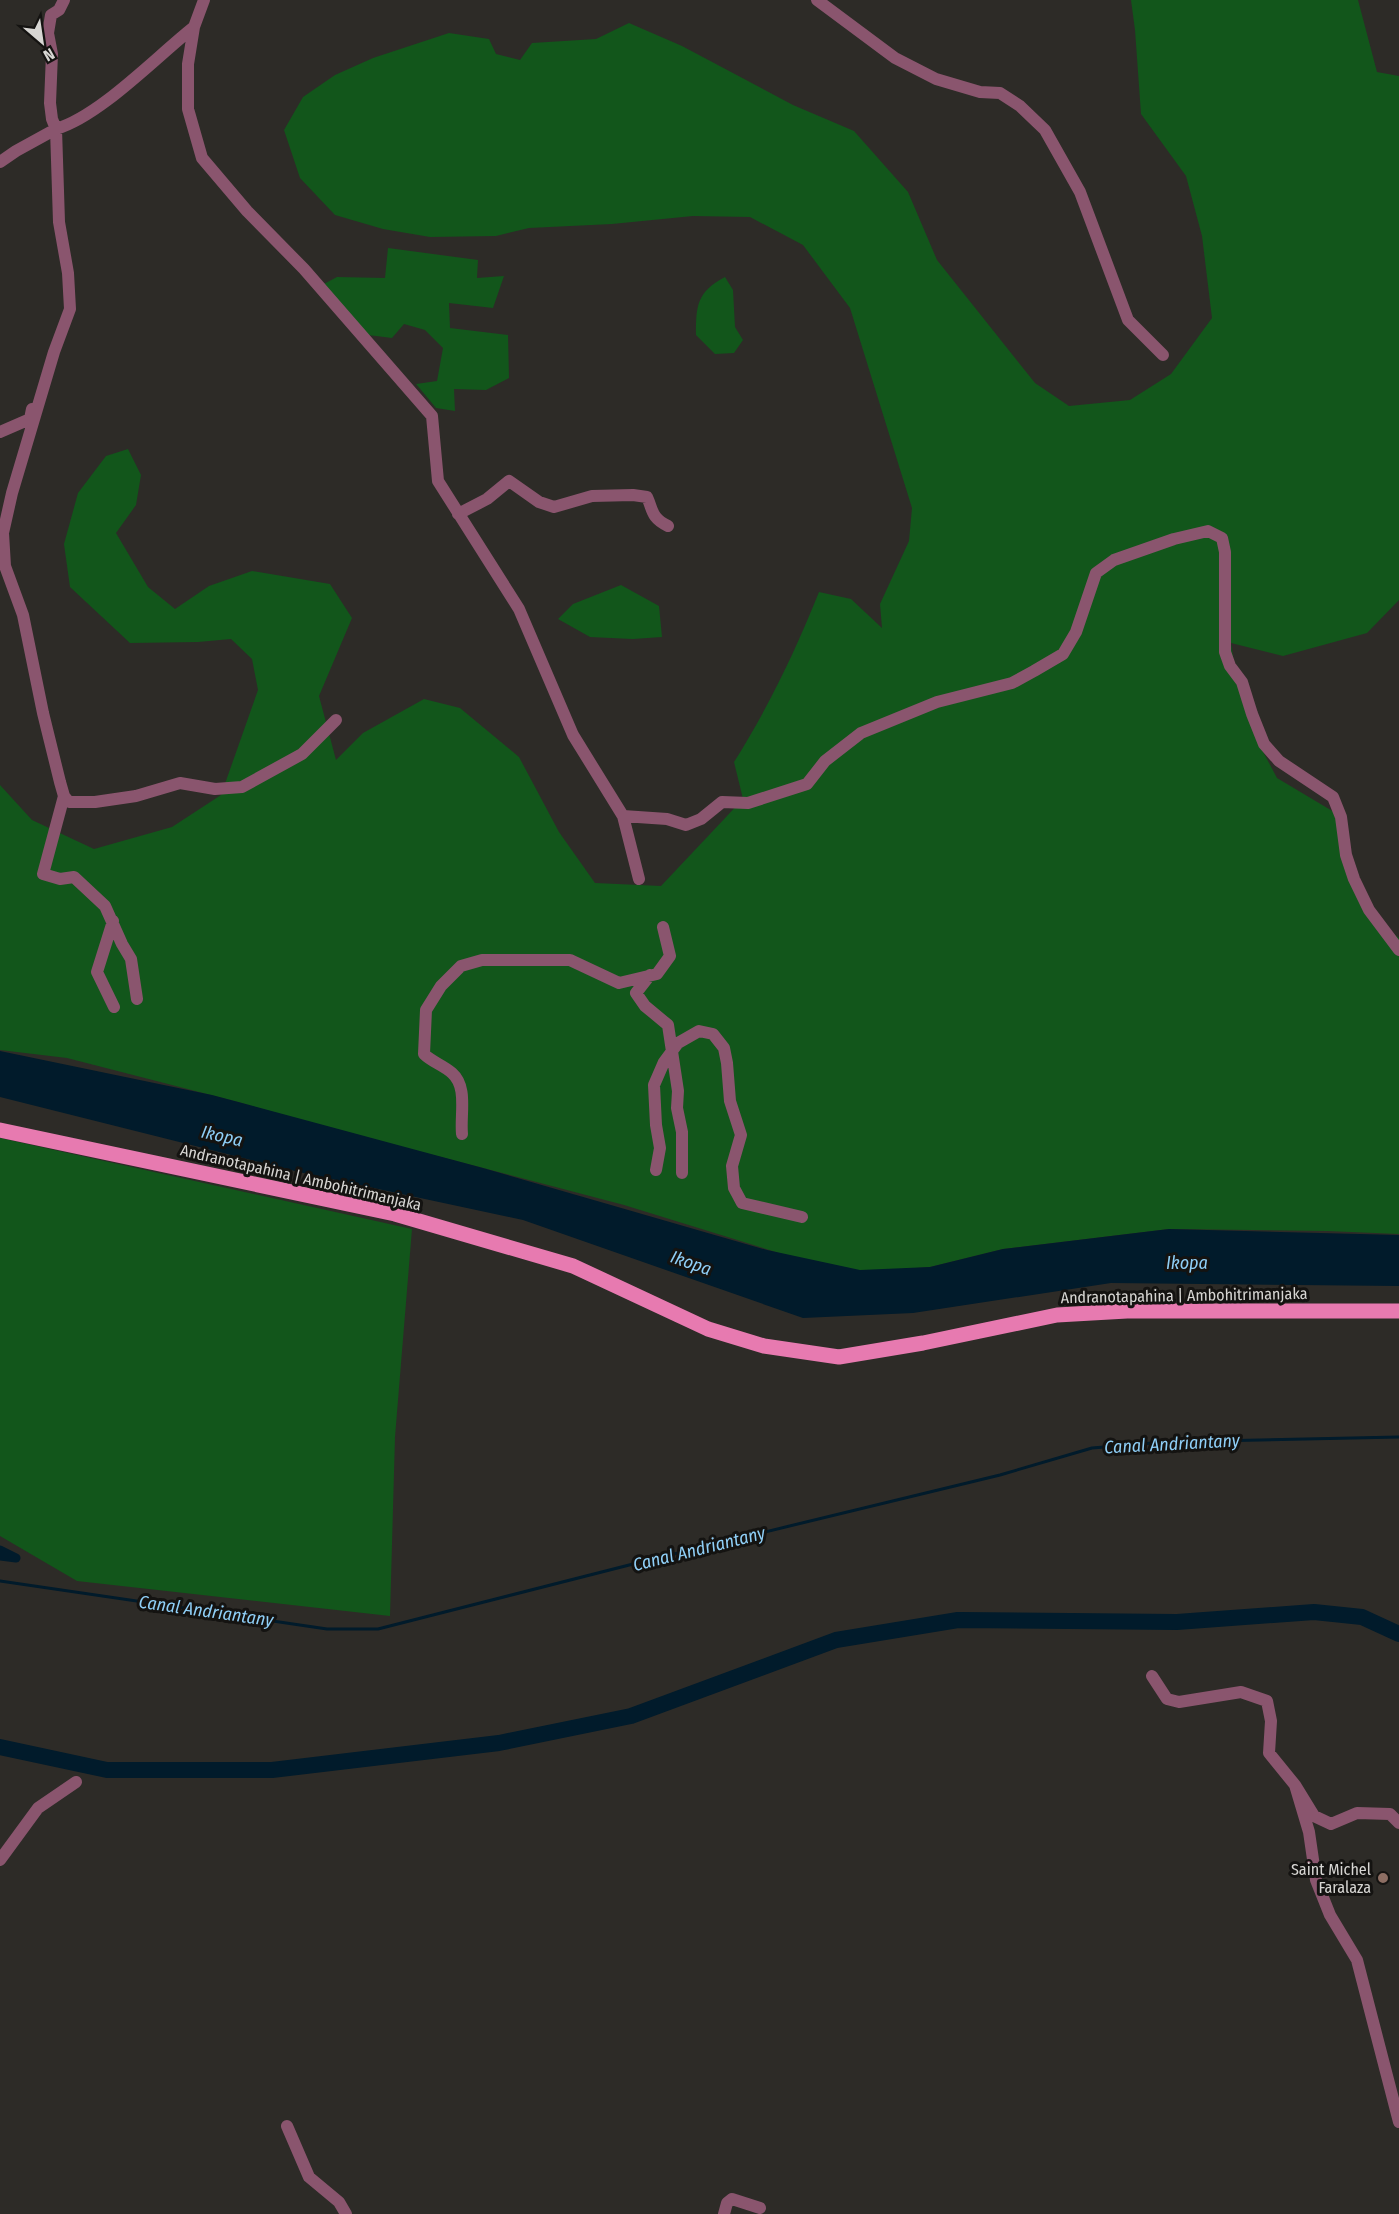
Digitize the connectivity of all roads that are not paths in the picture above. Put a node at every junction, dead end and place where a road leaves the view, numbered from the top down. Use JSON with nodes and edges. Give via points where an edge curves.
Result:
{"nodes":[{"id":1,"x":64,"y":0,"type":"edge"},
{"id":2,"x":204,"y":0,"type":"edge"},
{"id":3,"x":817,"y":0,"type":"edge"},
{"id":4,"x":194,"y":27,"type":"junction"},
{"id":5,"x":56,"y":129,"type":"junction"},
{"id":6,"x":0,"y":162,"type":"edge"},
{"id":7,"x":68,"y":273,"type":"junction"},
{"id":8,"x":1163,"y":354,"type":"dead end"},
{"id":9,"x":0,"y":432,"type":"edge"},
{"id":10,"x":458,"y":514,"type":"junction"},
{"id":11,"x":668,"y":526,"type":"dead end"},
{"id":12,"x":336,"y":720,"type":"dead end"},
{"id":13,"x":64,"y":796,"type":"junction"},
{"id":14,"x":623,"y":816,"type":"junction"},
{"id":15,"x":639,"y":879,"type":"dead end"},
{"id":16,"x":113,"y":921,"type":"junction"},
{"id":17,"x":663,"y":927,"type":"dead end"},
{"id":18,"x":1399,"y":950,"type":"edge"},
{"id":19,"x":650,"y":975,"type":"junction"},
{"id":20,"x":137,"y":999,"type":"dead end"},
{"id":21,"x":114,"y":1007,"type":"dead end"},
{"id":22,"x":671,"y":1052,"type":"junction"},
{"id":23,"x":0,"y":1130,"type":"edge"},
{"id":24,"x":462,"y":1134,"type":"dead end"},
{"id":25,"x":656,"y":1170,"type":"dead end"},
{"id":26,"x":682,"y":1173,"type":"dead end"},
{"id":27,"x":802,"y":1217,"type":"dead end"},
{"id":28,"x":1399,"y":1311,"type":"edge"},
{"id":29,"x":1152,"y":1676,"type":"dead end"},
{"id":30,"x":76,"y":1782,"type":"dead end"},
{"id":31,"x":1295,"y":1785,"type":"junction"},
{"id":32,"x":1399,"y":1823,"type":"edge"},
{"id":33,"x":0,"y":1860,"type":"edge"},
{"id":34,"x":1399,"y":2122,"type":"edge"},
{"id":35,"x":287,"y":2126,"type":"dead end"},
{"id":36,"x":760,"y":2208,"type":"dead end"},
{"id":37,"x":346,"y":2214,"type":"edge"},
{"id":38,"x":724,"y":2214,"type":"edge"}],
"edges":[{"from":1,"to":5,"type":"street","via":[[51,15],[48,33],[52,54],[50,103]]},
{"from":2,"to":4,"type":"street"},
{"from":3,"to":8,"type":"street","via":[[895,58],[936,79],[980,92],[1000,93],[1045,130],[1080,192],[1128,320]]},
{"from":4,"to":5,"type":"street","via":[[93,110]]},
{"from":4,"to":10,"type":"street","via":[[188,64],[188,109],[202,158],[432,416],[438,481]]},
{"from":5,"to":6,"type":"street"},
{"from":5,"to":7,"type":"street","via":[[59,222]]},
{"from":7,"to":9,"type":"street","via":[[64,320],[30,418]]},
{"from":7,"to":13,"type":"street","via":[[70,309],[51,362],[3,533],[5,566],[23,615]]},
{"from":10,"to":11,"type":"street","via":[[487,499],[509,481],[539,502],[554,507],[592,496],[647,497],[649,510]]},
{"from":10,"to":14,"type":"street","via":[[519,609],[573,735]]},
{"from":12,"to":13,"type":"street","via":[[302,754],[242,787],[215,789],[180,783],[136,796],[95,802],[69,802]]},
{"from":13,"to":16,"type":"street","via":[[43,874],[60,879],[74,877],[105,906]]},
{"from":14,"to":15,"type":"street"},
{"from":14,"to":18,"type":"street","via":[[667,819],[686,825],[701,819],[722,802],[748,803],[807,784],[825,761],[861,733],[937,702],[1012,683],[1063,654],[1076,632],[1096,573],[1114,560],[1208,531],[1222,538],[1225,552],[1226,652],[1230,666],[1242,682],[1264,744],[1279,761],[1333,797],[1354,879],[1369,909]]},
{"from":16,"to":20,"type":"street","via":[[131,959]]},
{"from":16,"to":21,"type":"street","via":[[97,972]]},
{"from":17,"to":19,"type":"street","via":[[670,956],[657,974]]},
{"from":19,"to":22,"type":"street","via":[[636,993],[668,1025]]},
{"from":19,"to":24,"type":"street","via":[[619,983],[570,960],[482,960],[461,966],[441,986],[426,1010],[424,1054],[453,1073],[462,1087]]},
{"from":22,"to":25,"type":"street","via":[[654,1085],[660,1148]]},
{"from":22,"to":26,"type":"street","via":[[682,1132]]},
{"from":22,"to":27,"type":"street","via":[[699,1031],[713,1034],[724,1048],[730,1101],[741,1135],[732,1166],[734,1188],[742,1203]]},
{"from":23,"to":28,"type":"main road","name":"Andranotapahina | Ambohitrimanjaka","via":[[395,1214],[573,1266],[708,1329],[764,1346],[839,1357],[1057,1316],[1139,1311]]},
{"from":29,"to":31,"type":"street","via":[[1167,1699],[1179,1702],[1241,1692],[1267,1701],[1271,1721],[1269,1753]]},
{"from":30,"to":33,"type":"street","via":[[38,1808]]},
{"from":31,"to":32,"type":"street","via":[[1314,1816],[1331,1824],[1357,1813],[1390,1814]]},
{"from":31,"to":34,"type":"street","via":[[1309,1832],[1316,1880],[1330,1915],[1357,1960]]},
{"from":35,"to":37,"type":"street","via":[[309,2177],[339,2202]]},
{"from":36,"to":38,"type":"street","via":[[732,2199]]}]}
